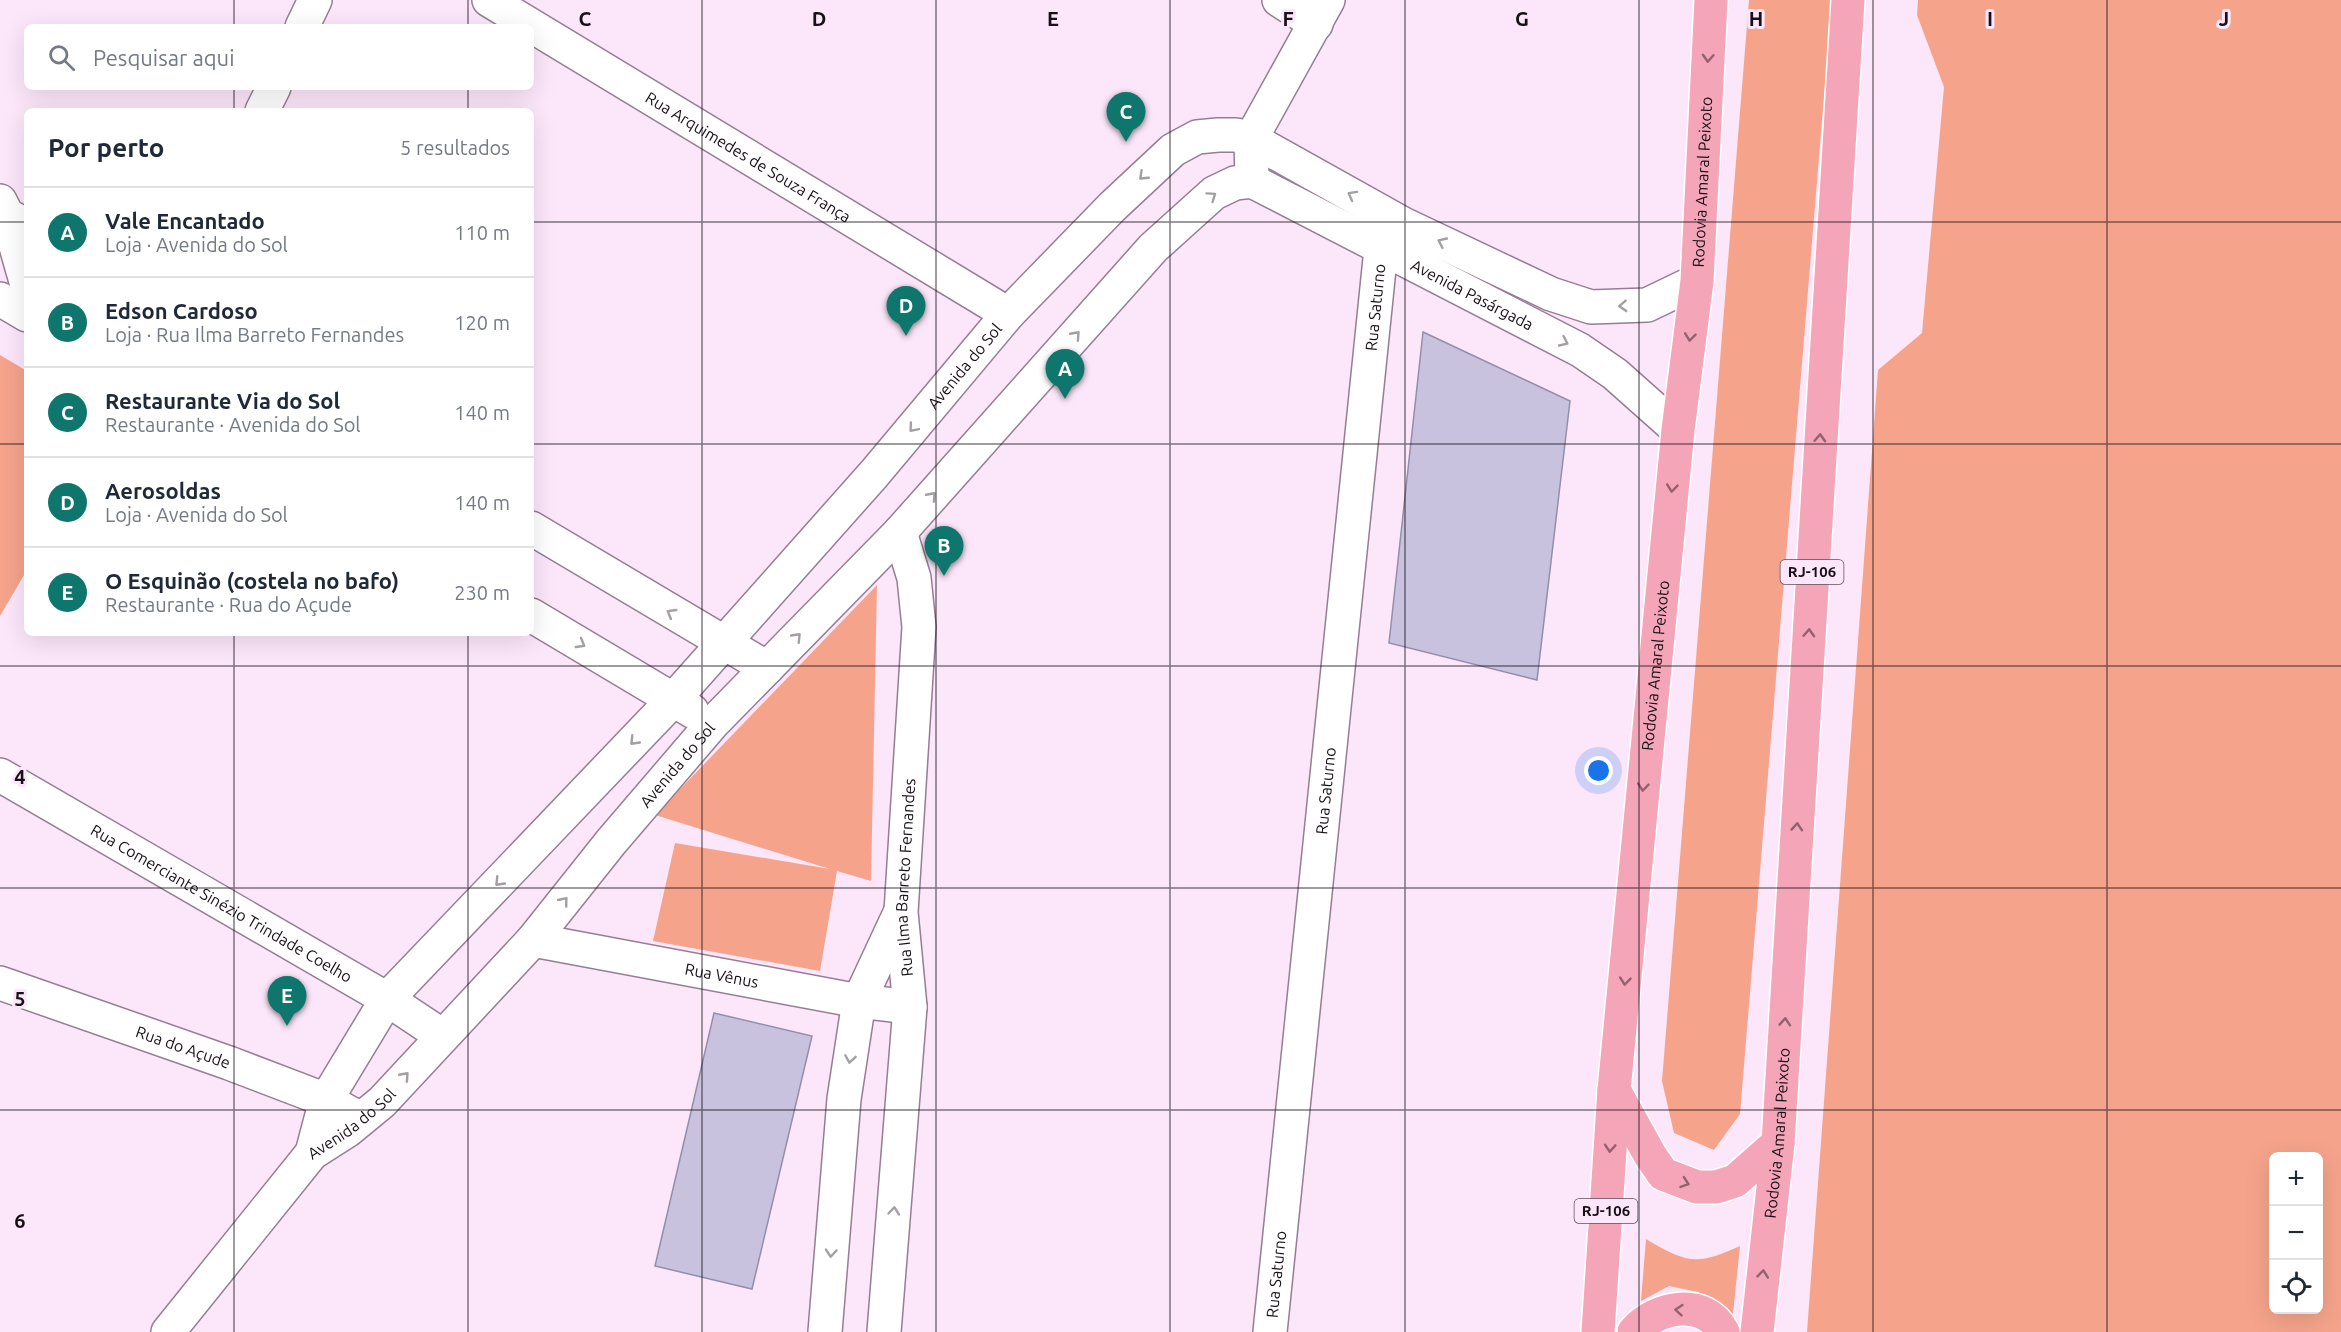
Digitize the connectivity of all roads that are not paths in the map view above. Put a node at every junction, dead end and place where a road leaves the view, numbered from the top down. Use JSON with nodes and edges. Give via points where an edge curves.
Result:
{"nodes":[{"id":1,"x":315,"y":0,"type":"edge"},
{"id":2,"x":489,"y":0,"type":"edge"},
{"id":3,"x":1279,"y":0,"type":"edge"},
{"id":4,"x":1712,"y":0,"type":"edge"},
{"id":5,"x":1848,"y":0,"type":"edge"},
{"id":6,"x":1322,"y":12,"type":"edge"},
{"id":7,"x":303,"y":24,"type":"edge"},
{"id":8,"x":529,"y":24,"type":"edge"},
{"id":9,"x":534,"y":27,"type":"edge"},
{"id":10,"x":272,"y":90,"type":"edge"},
{"id":11,"x":264,"y":108,"type":"edge"},
{"id":12,"x":1251,"y":139,"type":"junction"},
{"id":13,"x":1252,"y":181,"type":"junction"},
{"id":14,"x":8,"y":213,"type":"edge"},
{"id":15,"x":1381,"y":249,"type":"junction"},
{"id":16,"x":24,"y":274,"type":"edge"},
{"id":17,"x":1697,"y":281,"type":"junction"},
{"id":18,"x":0,"y":299,"type":"edge"},
{"id":19,"x":24,"y":313,"type":"edge"},
{"id":20,"x":1008,"y":315,"type":"junction"},
{"id":21,"x":1678,"y":430,"type":"junction"},
{"id":22,"x":534,"y":530,"type":"edge"},
{"id":23,"x":900,"y":532,"type":"junction"},
{"id":24,"x":534,"y":617,"type":"edge"},
{"id":25,"x":721,"y":643,"type":"junction"},
{"id":26,"x":767,"y":668,"type":"junction"},
{"id":27,"x":674,"y":699,"type":"junction"},
{"id":28,"x":712,"y":724,"type":"junction"},
{"id":29,"x":0,"y":775,"type":"edge"},
{"id":30,"x":901,"y":912,"type":"junction"},
{"id":31,"x":533,"y":940,"type":"junction"},
{"id":32,"x":0,"y":983,"type":"edge"},
{"id":33,"x":387,"y":999,"type":"junction"},
{"id":34,"x":859,"y":1001,"type":"junction"},
{"id":35,"x":910,"y":1007,"type":"junction"},
{"id":36,"x":441,"y":1035,"type":"junction"},
{"id":37,"x":1614,"y":1090,"type":"junction"},
{"id":38,"x":326,"y":1100,"type":"junction"},
{"id":39,"x":361,"y":1119,"type":"junction"},
{"id":40,"x":1778,"y":1143,"type":"junction"},
{"id":41,"x":312,"y":1154,"type":"junction"},
{"id":42,"x":168,"y":1332,"type":"edge"},
{"id":43,"x":825,"y":1332,"type":"edge"},
{"id":44,"x":884,"y":1332,"type":"edge"},
{"id":45,"x":1270,"y":1332,"type":"edge"},
{"id":46,"x":1598,"y":1332,"type":"edge"},
{"id":47,"x":1635,"y":1332,"type":"edge"},
{"id":48,"x":1723,"y":1332,"type":"edge"},
{"id":49,"x":1757,"y":1332,"type":"edge"}],
"edges":[{"from":1,"to":7,"type":"street"},
{"from":2,"to":8,"type":"street","name":"Rua Arquimedes de Souza França"},
{"from":3,"to":6,"type":"street"},
{"from":4,"to":17,"type":"highway","name":"Rodovia Amaral Peixoto","number":"RJ-106","one_way":true},
{"from":40,"to":5,"type":"highway","name":"Rodovia Amaral Peixoto","number":"RJ-106","one_way":true},
{"from":6,"to":12,"type":"street"},
{"from":9,"to":20,"type":"street","name":"Rua Arquimedes de Souza França"},
{"from":10,"to":11,"type":"street"},
{"from":12,"to":13,"type":"street"},
{"from":17,"to":12,"type":"street","name":"Avenida Pasárgada","one_way":true,"via":[[1647,305],[1591,307],[1551,294],[1403,224]]},
{"from":12,"to":20,"type":"street","name":"Avenida do Sol","one_way":true,"via":[[1236,135],[1197,137],[1173,150]]},
{"from":13,"to":15,"type":"street","name":"Avenida Pasárgada"},
{"from":23,"to":13,"type":"street","name":"Avenida do Sol","one_way":true,"via":[[1153,249],[1214,193],[1235,183]]},
{"from":14,"to":16,"type":"street"},
{"from":15,"to":21,"type":"street","name":"Avenida Pasárgada","one_way":true,"via":[[1580,350],[1615,374]]},
{"from":15,"to":45,"type":"street","name":"Rua Saturno"},
{"from":17,"to":21,"type":"highway","name":"Rodovia Amaral Peixoto","number":"RJ-106","one_way":true},
{"from":18,"to":19,"type":"street"},
{"from":20,"to":25,"type":"street","name":"Avenida do Sol","one_way":true,"via":[[874,474]]},
{"from":21,"to":37,"type":"highway","name":"Rodovia Amaral Peixoto","number":"RJ-106","one_way":true},
{"from":25,"to":22,"type":"street","one_way":true},
{"from":26,"to":23,"type":"street","name":"Avenida do Sol","one_way":true},
{"from":23,"to":30,"type":"street","name":"Rua Ilma Barreto Fernandes","via":[[914,578],[919,627]]},
{"from":24,"to":27,"type":"street","one_way":true},
{"from":25,"to":26,"type":"street"},
{"from":25,"to":27,"type":"street","name":"Avenida do Sol"},
{"from":26,"to":28,"type":"street","name":"Avenida do Sol"},
{"from":27,"to":28,"type":"street"},
{"from":27,"to":33,"type":"street","name":"Avenida do Sol","one_way":true},
{"from":31,"to":28,"type":"street","name":"Avenida do Sol","one_way":true},
{"from":29,"to":33,"type":"street","name":"Rua Comerciante Sinézio Trindade Coelho"},
{"from":30,"to":34,"type":"street"},
{"from":30,"to":35,"type":"street","name":"Rua Ilma Barreto Fernandes"},
{"from":31,"to":34,"type":"street","name":"Rua Vênus"},
{"from":31,"to":36,"type":"street","name":"Avenida do Sol"},
{"from":32,"to":38,"type":"street","name":"Rua do Açude"},
{"from":33,"to":36,"type":"street","name":"Rua Comerciante Sinézio Trindade Coelho"},
{"from":33,"to":38,"type":"street","name":"Avenida do Sol"},
{"from":34,"to":35,"type":"street","name":"Rua Vênus"},
{"from":34,"to":43,"type":"street","one_way":true,"via":[[844,1099]]},
{"from":44,"to":35,"type":"street","name":"Rua Ilma Barreto Fernandes","one_way":true},
{"from":39,"to":36,"type":"street","name":"Avenida do Sol","one_way":true},
{"from":37,"to":40,"type":"highway","one_way":true,"via":[[1663,1174],[1697,1188],[1735,1181]]},
{"from":37,"to":46,"type":"highway","name":"Rodovia Amaral Peixoto","number":"RJ-106","one_way":true},
{"from":38,"to":39,"type":"street","name":"Rua do Açude"},
{"from":38,"to":41,"type":"street","name":"Avenida do Sol"},
{"from":39,"to":41,"type":"street","name":"Avenida do Sol"},
{"from":49,"to":40,"type":"highway","name":"Rodovia Amaral Peixoto","number":"RJ-106","one_way":true},
{"from":41,"to":42,"type":"street"},
{"from":48,"to":47,"type":"highway","one_way":true,"via":[[1697,1312],[1674,1309],[1655,1314]]}]}
